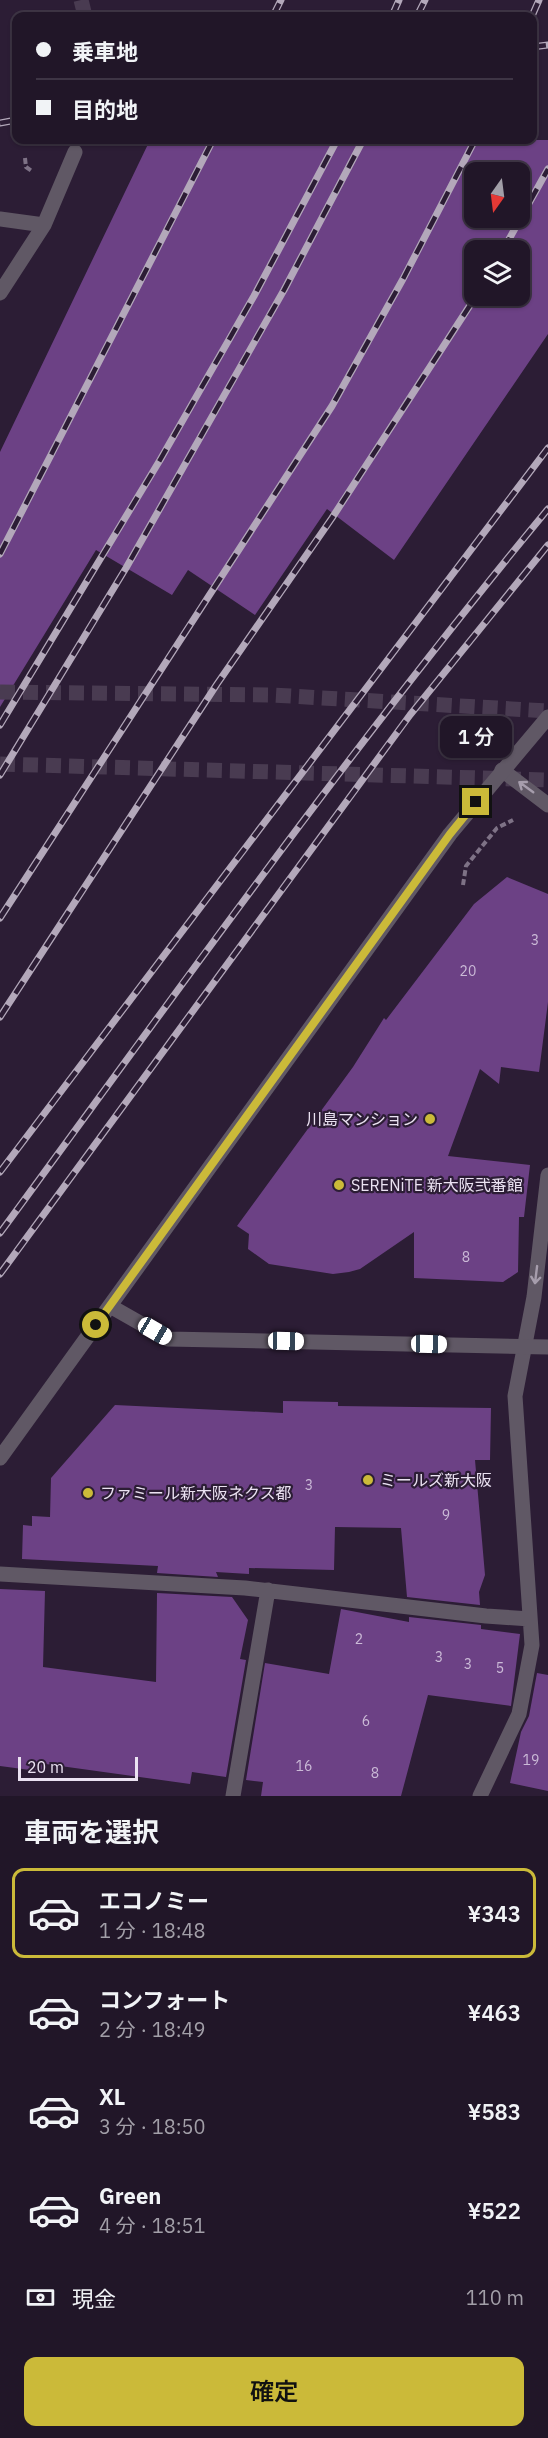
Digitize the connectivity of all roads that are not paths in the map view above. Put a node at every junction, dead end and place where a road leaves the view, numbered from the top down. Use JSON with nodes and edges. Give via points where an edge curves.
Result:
{"nodes":[{"id":1,"x":75,"y":152,"type":"dead end"},
{"id":2,"x":0,"y":219,"type":"edge"},
{"id":3,"x":44,"y":225,"type":"junction"},
{"id":4,"x":0,"y":293,"type":"edge"},
{"id":5,"x":548,"y":717,"type":"edge"},
{"id":6,"x":502,"y":770,"type":"junction"},
{"id":7,"x":548,"y":805,"type":"edge"},
{"id":8,"x":548,"y":1175,"type":"edge"},
{"id":9,"x":110,"y":1306,"type":"junction"},
{"id":10,"x":524,"y":1346,"type":"junction"},
{"id":11,"x":548,"y":1347,"type":"edge"},
{"id":12,"x":0,"y":1458,"type":"edge"},
{"id":13,"x":0,"y":1574,"type":"edge"},
{"id":14,"x":268,"y":1590,"type":"junction"},
{"id":15,"x":530,"y":1618,"type":"junction"},
{"id":16,"x":233,"y":1796,"type":"edge"},
{"id":17,"x":480,"y":1796,"type":"edge"}],
"edges":[{"from":1,"to":3,"type":"street"},
{"from":2,"to":3,"type":"street"},
{"from":3,"to":4,"type":"street"},
{"from":5,"to":6,"type":"street"},
{"from":7,"to":6,"type":"street","one_way":true},
{"from":6,"to":9,"type":"street","via":[[450,834]]},
{"from":8,"to":10,"type":"street","one_way":true,"via":[[534,1297]]},
{"from":9,"to":10,"type":"street","via":[[168,1339]]},
{"from":9,"to":12,"type":"street"},
{"from":10,"to":11,"type":"street"},
{"from":10,"to":15,"type":"street","via":[[515,1396]]},
{"from":13,"to":14,"type":"street"},
{"from":14,"to":15,"type":"street"},
{"from":14,"to":16,"type":"street"},
{"from":15,"to":17,"type":"street","via":[[532,1645],[519,1714]]}]}
